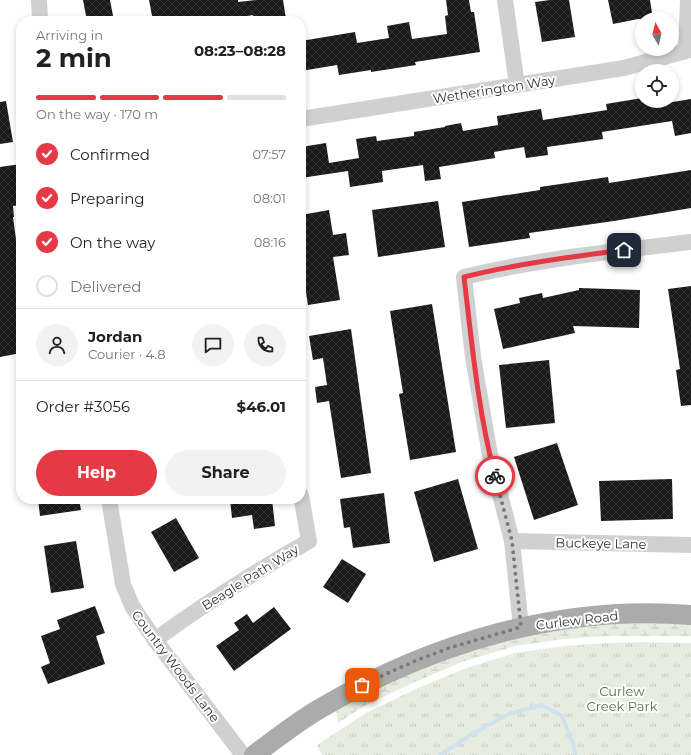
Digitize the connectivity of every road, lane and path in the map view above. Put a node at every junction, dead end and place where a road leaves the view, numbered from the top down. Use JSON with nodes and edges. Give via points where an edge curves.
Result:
{"nodes":[{"id":1,"x":39,"y":0,"type":"edge"},
{"id":2,"x":505,"y":0,"type":"edge"},
{"id":3,"x":688,"y":0,"type":"edge"},
{"id":4,"x":40,"y":16,"type":"edge"},
{"id":5,"x":517,"y":85,"type":"junction"},
{"id":6,"x":306,"y":118,"type":"edge"},
{"id":7,"x":691,"y":242,"type":"edge"},
{"id":8,"x":110,"y":504,"type":"edge"},
{"id":9,"x":302,"y":504,"type":"edge"},
{"id":10,"x":512,"y":541,"type":"junction"},
{"id":11,"x":691,"y":545,"type":"edge"},
{"id":12,"x":691,"y":615,"type":"edge"},
{"id":13,"x":521,"y":627,"type":"junction"},
{"id":14,"x":155,"y":640,"type":"junction"},
{"id":15,"x":243,"y":755,"type":"edge"},
{"id":16,"x":254,"y":755,"type":"edge"}],
"edges":[{"from":1,"to":4,"type":"street"},
{"from":2,"to":5,"type":"street"},
{"from":3,"to":5,"type":"street","name":"Wetherington Way","via":[[686,51],[624,68]]},
{"from":5,"to":6,"type":"street","name":"Wetherington Way"},
{"from":7,"to":10,"type":"street","via":[[556,259],[464,277],[473,357],[490,455]]},
{"from":8,"to":14,"type":"street","name":"Country Woods Lane","via":[[123,584],[132,606]]},
{"from":9,"to":14,"type":"street","name":"Beagle Path Way","via":[[308,541],[190,614]]},
{"from":10,"to":11,"type":"street","name":"Buckeye Lane"},
{"from":10,"to":13,"type":"street"},
{"from":12,"to":13,"type":"main road","name":"Curlew Road","via":[[602,615]]},
{"from":13,"to":16,"type":"main road","name":"Curlew Road","via":[[449,648],[362,685],[319,708]]},
{"from":14,"to":15,"type":"street","name":"Country Woods Lane"}]}
